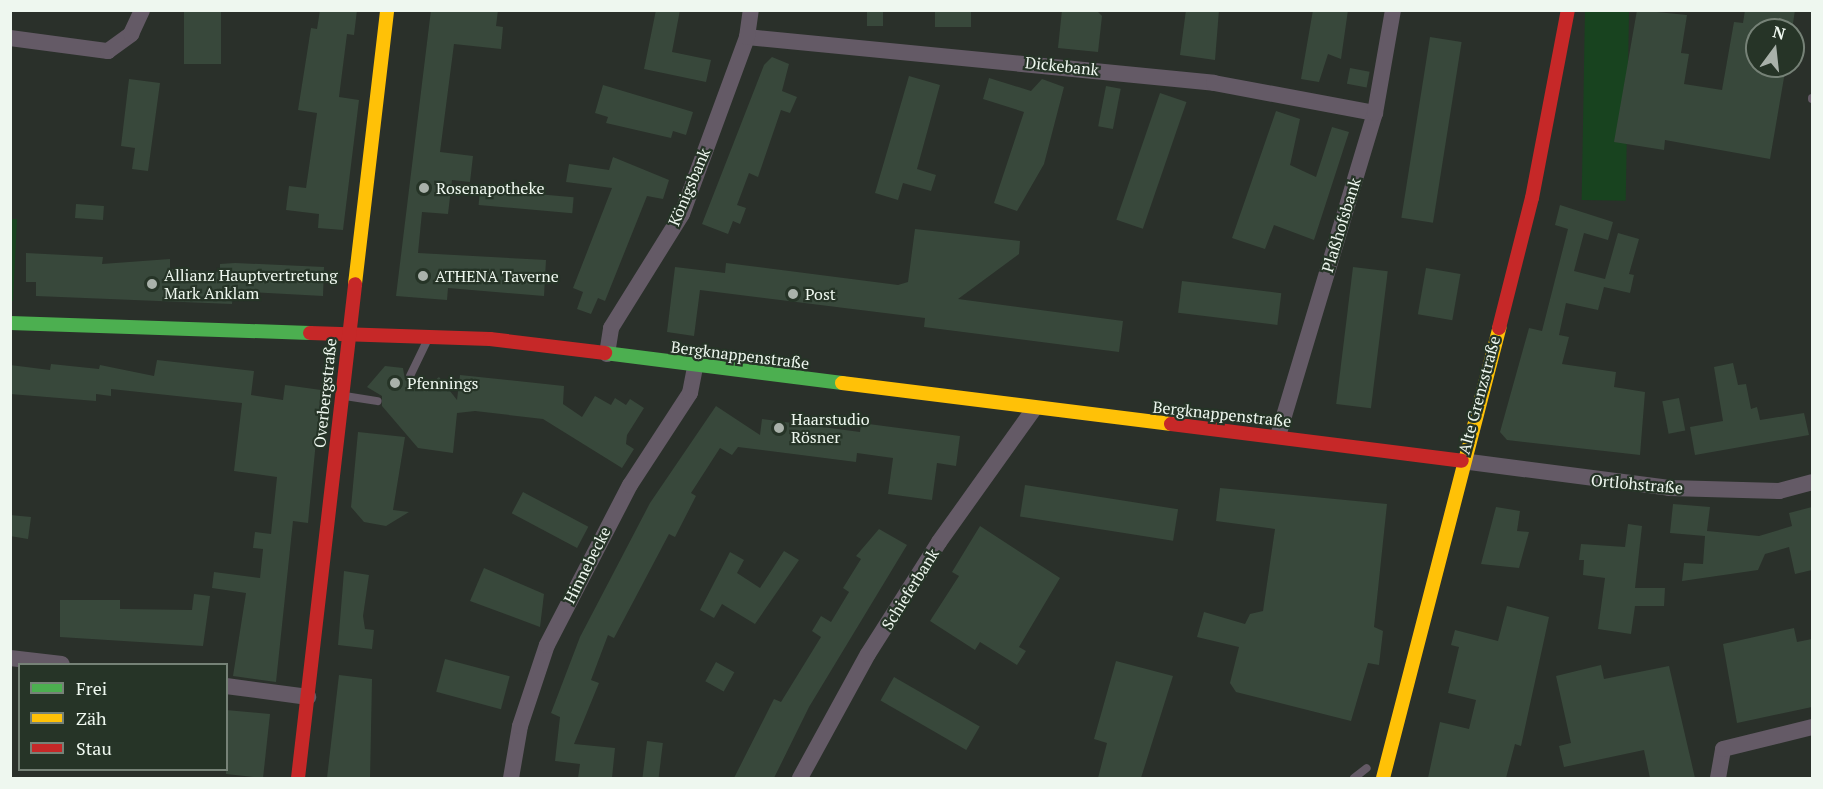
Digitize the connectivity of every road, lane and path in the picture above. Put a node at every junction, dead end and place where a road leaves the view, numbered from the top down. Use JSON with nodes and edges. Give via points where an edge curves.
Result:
{"nodes":[{"id":1,"x":142,"y":10,"type":"edge"},
{"id":2,"x":387,"y":10,"type":"edge"},
{"id":3,"x":751,"y":10,"type":"edge"},
{"id":4,"x":1393,"y":10,"type":"edge"},
{"id":5,"x":1568,"y":10,"type":"edge"},
{"id":6,"x":747,"y":37,"type":"junction"},
{"id":7,"x":10,"y":38,"type":"edge"},
{"id":8,"x":1375,"y":113,"type":"junction"},
{"id":9,"x":10,"y":323,"type":"edge"},
{"id":10,"x":347,"y":335,"type":"junction"},
{"id":11,"x":429,"y":336,"type":"junction"},
{"id":12,"x":607,"y":354,"type":"junction"},
{"id":13,"x":695,"y":366,"type":"junction"},
{"id":14,"x":410,"y":376,"type":"dead end"},
{"id":15,"x":342,"y":396,"type":"junction"},
{"id":16,"x":378,"y":401,"type":"dead end"},
{"id":17,"x":1034,"y":409,"type":"junction"},
{"id":18,"x":1278,"y":436,"type":"junction"},
{"id":19,"x":1462,"y":461,"type":"junction"},
{"id":20,"x":1812,"y":482,"type":"edge"},
{"id":21,"x":10,"y":658,"type":"edge"},
{"id":22,"x":53,"y":663,"type":"edge"},
{"id":23,"x":228,"y":687,"type":"edge"},
{"id":24,"x":308,"y":698,"type":"junction"},
{"id":25,"x":1812,"y":727,"type":"edge"},
{"id":26,"x":1367,"y":768,"type":"dead end"},
{"id":27,"x":298,"y":778,"type":"edge"},
{"id":28,"x":511,"y":778,"type":"edge"},
{"id":29,"x":800,"y":778,"type":"edge"},
{"id":30,"x":1354,"y":778,"type":"edge"},
{"id":31,"x":1383,"y":778,"type":"edge"},
{"id":32,"x":1718,"y":778,"type":"edge"}],
"edges":[{"from":1,"to":7,"type":"street","via":[[131,34],[108,51]]},
{"from":2,"to":10,"type":"street","name":"Overbergstraße"},
{"from":3,"to":6,"type":"street","name":"Königsbank"},
{"from":4,"to":8,"type":"street","name":"Plaßhofsbank"},
{"from":5,"to":19,"type":"street","name":"Alte Grenzstraße","via":[[1532,198]]},
{"from":6,"to":8,"type":"street","name":"Dickebank","via":[[1214,83]]},
{"from":6,"to":12,"type":"street","name":"Königsbank","via":[[682,214],[611,328]]},
{"from":8,"to":18,"type":"street","name":"Plaßhofsbank"},
{"from":9,"to":10,"type":"street","name":"Bergknappenstraße"},
{"from":10,"to":11,"type":"street","name":"Bergknappenstraße"},
{"from":10,"to":15,"type":"street","name":"Overbergstraße"},
{"from":11,"to":12,"type":"street","name":"Bergknappenstraße"},
{"from":11,"to":14,"type":"lane"},
{"from":12,"to":13,"type":"street","name":"Bergknappenstraße"},
{"from":13,"to":17,"type":"street","name":"Bergknappenstraße"},
{"from":13,"to":28,"type":"street","name":"Hinnebecke","via":[[690,393],[630,485],[547,645],[520,726]]},
{"from":15,"to":16,"type":"lane"},
{"from":15,"to":24,"type":"street","name":"Overbergstraße"},
{"from":17,"to":18,"type":"street","name":"Bergknappenstraße"},
{"from":17,"to":29,"type":"street","name":"Schieferbank","via":[[939,542],[868,654]]},
{"from":18,"to":19,"type":"street","name":"Bergknappenstraße"},
{"from":19,"to":20,"type":"street","name":"Ortlohstraße","via":[[1669,488],[1779,491]]},
{"from":19,"to":31,"type":"street","name":"Alte Grenzstraße","via":[[1426,626]]},
{"from":21,"to":22,"type":"street"},
{"from":23,"to":24,"type":"street"},
{"from":24,"to":27,"type":"street","name":"Overbergstraße"},
{"from":25,"to":32,"type":"street","via":[[1723,749]]},
{"from":26,"to":30,"type":"lane"}]}
